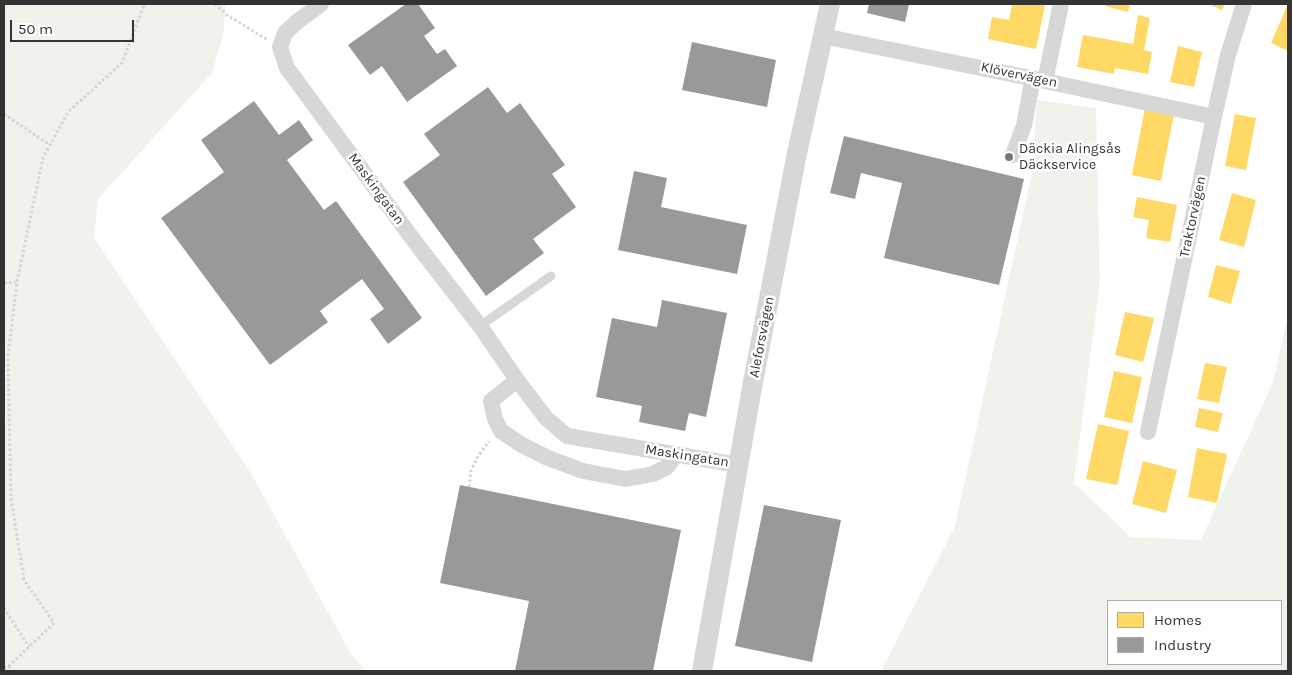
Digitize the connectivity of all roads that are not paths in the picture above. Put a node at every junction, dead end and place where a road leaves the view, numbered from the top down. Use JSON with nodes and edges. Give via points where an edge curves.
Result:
{"nodes":[{"id":1,"x":321,"y":4,"type":"edge"},
{"id":2,"x":830,"y":4,"type":"edge"},
{"id":3,"x":1061,"y":4,"type":"edge"},
{"id":4,"x":1244,"y":4,"type":"edge"},
{"id":5,"x":823,"y":36,"type":"junction"},
{"id":6,"x":1039,"y":79,"type":"junction"},
{"id":7,"x":1214,"y":117,"type":"junction"},
{"id":8,"x":1013,"y":155,"type":"dead end"},
{"id":9,"x":551,"y":276,"type":"dead end"},
{"id":10,"x":480,"y":326,"type":"junction"},
{"id":11,"x":517,"y":380,"type":"junction"},
{"id":12,"x":1148,"y":432,"type":"dead end"},
{"id":13,"x":676,"y":455,"type":"junction"},
{"id":14,"x":739,"y":465,"type":"junction"},
{"id":15,"x":702,"y":671,"type":"edge"}],
"edges":[{"from":1,"to":10,"type":"street","name":"Maskingatan","via":[[286,33],[280,48],[287,68]]},
{"from":2,"to":5,"type":"street","name":"Aleforsvägen"},
{"from":3,"to":6,"type":"street"},
{"from":4,"to":7,"type":"street","name":"Traktorvägen"},
{"from":5,"to":6,"type":"street","name":"Klövervägen"},
{"from":5,"to":14,"type":"street","name":"Aleforsvägen","via":[[797,153]]},
{"from":6,"to":7,"type":"street","name":"Klövervägen"},
{"from":6,"to":8,"type":"street"},
{"from":7,"to":12,"type":"street","name":"Traktorvägen"},
{"from":9,"to":10,"type":"lane"},
{"from":10,"to":11,"type":"street","name":"Maskingatan"},
{"from":11,"to":13,"type":"street","name":"Maskingatan","via":[[546,418],[567,436]]},
{"from":11,"to":13,"type":"street","via":[[491,402],[495,419],[501,431],[548,458],[626,479],[654,474],[667,467]]},
{"from":13,"to":14,"type":"street","name":"Maskingatan"},
{"from":14,"to":15,"type":"street","name":"Aleforsvägen"}]}
